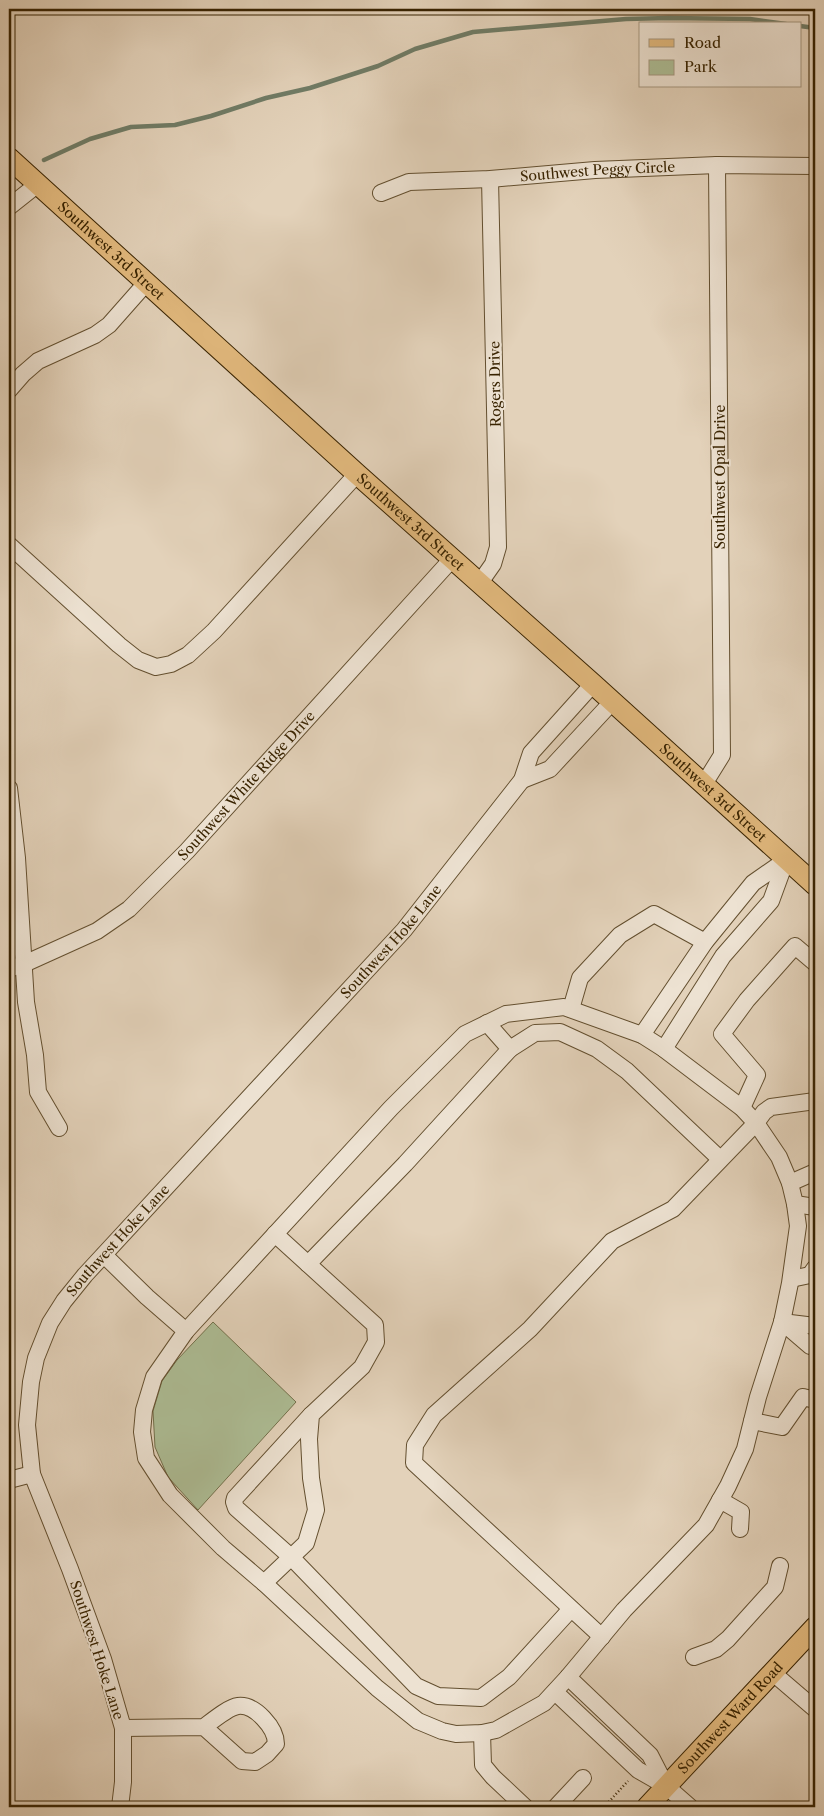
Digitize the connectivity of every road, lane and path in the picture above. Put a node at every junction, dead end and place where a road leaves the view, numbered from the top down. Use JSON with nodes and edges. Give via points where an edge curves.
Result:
{"nodes":[{"id":1,"x":9,"y":158,"type":"edge"},
{"id":2,"x":717,"y":165,"type":"junction"},
{"id":3,"x":815,"y":166,"type":"edge"},
{"id":4,"x":490,"y":179,"type":"junction"},
{"id":5,"x":38,"y":184,"type":"junction"},
{"id":6,"x":381,"y":193,"type":"dead end"},
{"id":7,"x":9,"y":207,"type":"edge"},
{"id":8,"x":146,"y":282,"type":"junction"},
{"id":9,"x":9,"y":390,"type":"edge"},
{"id":10,"x":357,"y":474,"type":"junction"},
{"id":11,"x":9,"y":545,"type":"edge"},
{"id":12,"x":452,"y":559,"type":"junction"},
{"id":13,"x":479,"y":584,"type":"junction"},
{"id":14,"x":593,"y":684,"type":"junction"},
{"id":15,"x":612,"y":702,"type":"junction"},
{"id":16,"x":522,"y":780,"type":"junction"},
{"id":17,"x":704,"y":784,"type":"junction"},
{"id":18,"x":9,"y":788,"type":"edge"},
{"id":19,"x":786,"y":860,"type":"junction"},
{"id":20,"x":815,"y":885,"type":"edge"},
{"id":21,"x":704,"y":942,"type":"junction"},
{"id":22,"x":815,"y":963,"type":"edge"},
{"id":23,"x":17,"y":967,"type":"edge"},
{"id":24,"x":571,"y":1009,"type":"junction"},
{"id":25,"x":488,"y":1023,"type":"junction"},
{"id":26,"x":642,"y":1035,"type":"junction"},
{"id":27,"x":510,"y":1049,"type":"junction"},
{"id":28,"x":664,"y":1049,"type":"junction"},
{"id":29,"x":815,"y":1101,"type":"edge"},
{"id":30,"x":742,"y":1108,"type":"junction"},
{"id":31,"x":756,"y":1123,"type":"junction"},
{"id":32,"x":59,"y":1128,"type":"dead end"},
{"id":33,"x":720,"y":1159,"type":"junction"},
{"id":34,"x":815,"y":1172,"type":"edge"},
{"id":35,"x":790,"y":1183,"type":"junction"},
{"id":36,"x":795,"y":1204,"type":"junction"},
{"id":37,"x":815,"y":1207,"type":"edge"},
{"id":38,"x":275,"y":1234,"type":"junction"},
{"id":39,"x":104,"y":1255,"type":"junction"},
{"id":40,"x":308,"y":1264,"type":"junction"},
{"id":41,"x":814,"y":1274,"type":"edge"},
{"id":42,"x":791,"y":1279,"type":"junction"},
{"id":43,"x":782,"y":1322,"type":"junction"},
{"id":44,"x":815,"y":1326,"type":"edge"},
{"id":45,"x":186,"y":1331,"type":"junction"},
{"id":46,"x":815,"y":1348,"type":"edge"},
{"id":47,"x":815,"y":1400,"type":"edge"},
{"id":48,"x":312,"y":1415,"type":"junction"},
{"id":49,"x":752,"y":1421,"type":"junction"},
{"id":50,"x":32,"y":1474,"type":"junction"},
{"id":51,"x":9,"y":1480,"type":"edge"},
{"id":52,"x":720,"y":1500,"type":"junction"},
{"id":53,"x":740,"y":1529,"type":"dead end"},
{"id":54,"x":291,"y":1557,"type":"junction"},
{"id":55,"x":780,"y":1566,"type":"dead end"},
{"id":56,"x":264,"y":1583,"type":"junction"},
{"id":57,"x":571,"y":1609,"type":"junction"},
{"id":58,"x":815,"y":1627,"type":"edge"},
{"id":59,"x":602,"y":1637,"type":"junction"},
{"id":60,"x":694,"y":1657,"type":"dead end"},
{"id":61,"x":773,"y":1673,"type":"junction"},
{"id":62,"x":568,"y":1677,"type":"junction"},
{"id":63,"x":555,"y":1692,"type":"junction"},
{"id":64,"x":815,"y":1708,"type":"edge"},
{"id":65,"x":204,"y":1726,"type":"dead end"},
{"id":66,"x":123,"y":1728,"type":"junction"},
{"id":67,"x":482,"y":1734,"type":"junction"},
{"id":68,"x":583,"y":1778,"type":"dead end"},
{"id":69,"x":666,"y":1786,"type":"junction"},
{"id":70,"x":120,"y":1807,"type":"edge"},
{"id":71,"x":525,"y":1807,"type":"edge"},
{"id":72,"x":556,"y":1807,"type":"edge"},
{"id":73,"x":647,"y":1807,"type":"edge"},
{"id":74,"x":690,"y":1807,"type":"edge"}],
"edges":[{"from":1,"to":5,"type":"main road","name":"Southwest 3rd Street"},
{"from":2,"to":3,"type":"street","name":"Southwest Peggy Circle"},
{"from":2,"to":4,"type":"street","name":"Southwest Peggy Circle","via":[[595,170]]},
{"from":2,"to":17,"type":"street","name":"Southwest Opal Drive","via":[[722,755]]},
{"from":4,"to":6,"type":"street","name":"Southwest Peggy Circle","via":[[409,182]]},
{"from":4,"to":13,"type":"street","name":"Rogers Drive","via":[[498,547],[494,564]]},
{"from":5,"to":7,"type":"street"},
{"from":5,"to":8,"type":"main road","name":"Southwest 3rd Street"},
{"from":8,"to":9,"type":"street","via":[[109,325],[38,362]]},
{"from":8,"to":10,"type":"main road","name":"Southwest 3rd Street"},
{"from":10,"to":11,"type":"street","via":[[214,631],[188,655],[171,664],[156,667],[138,660]]},
{"from":10,"to":12,"type":"main road","name":"Southwest 3rd Street"},
{"from":12,"to":13,"type":"main road","name":"Southwest 3rd Street"},
{"from":12,"to":23,"type":"street","name":"Southwest White Ridge Drive","via":[[187,851],[129,909],[97,931]]},
{"from":13,"to":14,"type":"main road","name":"Southwest 3rd Street"},
{"from":14,"to":15,"type":"main road","name":"Southwest 3rd Street"},
{"from":14,"to":16,"type":"street","name":"Southwest Hoke Lane","via":[[531,753]]},
{"from":15,"to":16,"type":"street","via":[[550,769]]},
{"from":15,"to":17,"type":"main road","name":"Southwest 3rd Street"},
{"from":16,"to":39,"type":"street","name":"Southwest Hoke Lane","via":[[404,930]]},
{"from":17,"to":19,"type":"main road","name":"Southwest 3rd Street"},
{"from":18,"to":23,"type":"street","via":[[17,858]]},
{"from":19,"to":20,"type":"main road","name":"Southwest 3rd Street"},
{"from":19,"to":21,"type":"street","via":[[753,883]]},
{"from":19,"to":28,"type":"street","via":[[771,901],[724,956]]},
{"from":21,"to":24,"type":"street","via":[[654,914],[620,935],[580,978]]},
{"from":21,"to":26,"type":"street"},
{"from":22,"to":30,"type":"street","via":[[795,946],[722,1034],[757,1075]]},
{"from":23,"to":32,"type":"street","via":[[26,1002],[38,1092]]},
{"from":24,"to":25,"type":"street","via":[[564,1007],[506,1014]]},
{"from":24,"to":26,"type":"street"},
{"from":25,"to":27,"type":"street"},
{"from":25,"to":38,"type":"street","via":[[465,1034],[391,1108]]},
{"from":26,"to":28,"type":"street"},
{"from":27,"to":33,"type":"street","via":[[534,1033],[560,1032],[597,1049],[627,1071]]},
{"from":27,"to":40,"type":"street"},
{"from":28,"to":30,"type":"street"},
{"from":29,"to":31,"type":"street","via":[[771,1107]]},
{"from":30,"to":31,"type":"street"},
{"from":31,"to":33,"type":"street"},
{"from":31,"to":35,"type":"street","via":[[779,1157]]},
{"from":33,"to":57,"type":"street","via":[[673,1209],[612,1241],[530,1328],[434,1415],[415,1445],[414,1463]]},
{"from":34,"to":35,"type":"street"},
{"from":35,"to":36,"type":"street"},
{"from":36,"to":37,"type":"street"},
{"from":36,"to":42,"type":"street","via":[[798,1226]]},
{"from":38,"to":40,"type":"street"},
{"from":38,"to":45,"type":"street"},
{"from":39,"to":45,"type":"street"},
{"from":39,"to":50,"type":"street","name":"Southwest Hoke Lane","via":[[64,1301],[50,1323],[36,1358],[27,1425]]},
{"from":40,"to":48,"type":"street","via":[[375,1325],[376,1342],[362,1367]]},
{"from":41,"to":42,"type":"street"},
{"from":42,"to":43,"type":"street"},
{"from":43,"to":44,"type":"street"},
{"from":43,"to":46,"type":"street"},
{"from":43,"to":49,"type":"street"},
{"from":45,"to":56,"type":"street","via":[[154,1377],[143,1417],[146,1458],[170,1495]]},
{"from":47,"to":49,"type":"street","via":[[803,1397],[782,1427]]},
{"from":48,"to":54,"type":"street","via":[[309,1440],[316,1510],[306,1543]]},
{"from":48,"to":54,"type":"street","via":[[234,1502],[236,1508]]},
{"from":49,"to":52,"type":"street","via":[[745,1449]]},
{"from":50,"to":51,"type":"street"},
{"from":50,"to":66,"type":"street","name":"Southwest Hoke Lane","via":[[103,1659]]},
{"from":52,"to":53,"type":"street","via":[[741,1512]]},
{"from":52,"to":59,"type":"street","via":[[706,1525]]},
{"from":54,"to":56,"type":"street"},
{"from":54,"to":57,"type":"street","via":[[416,1686],[438,1696],[481,1698],[510,1677]]},
{"from":55,"to":60,"type":"street","via":[[775,1587],[728,1639],[716,1649]]},
{"from":56,"to":67,"type":"street","via":[[377,1688],[418,1721],[456,1734]]},
{"from":57,"to":59,"type":"street"},
{"from":58,"to":61,"type":"main road","name":"Southwest Ward Road"},
{"from":59,"to":62,"type":"street"},
{"from":61,"to":64,"type":"street"},
{"from":61,"to":69,"type":"main road","name":"Southwest Ward Road"},
{"from":62,"to":63,"type":"street"},
{"from":62,"to":69,"type":"street","via":[[650,1755]]},
{"from":63,"to":67,"type":"street","via":[[544,1704]]},
{"from":63,"to":69,"type":"street","via":[[638,1770]]},
{"from":65,"to":66,"type":"street"},
{"from":66,"to":70,"type":"street","name":"Southwest Hoke Lane"},
{"from":67,"to":71,"type":"street","via":[[484,1765]]},
{"from":68,"to":72,"type":"street"},
{"from":69,"to":73,"type":"main road","name":"Southwest Ward Road"},
{"from":69,"to":74,"type":"street"}]}
